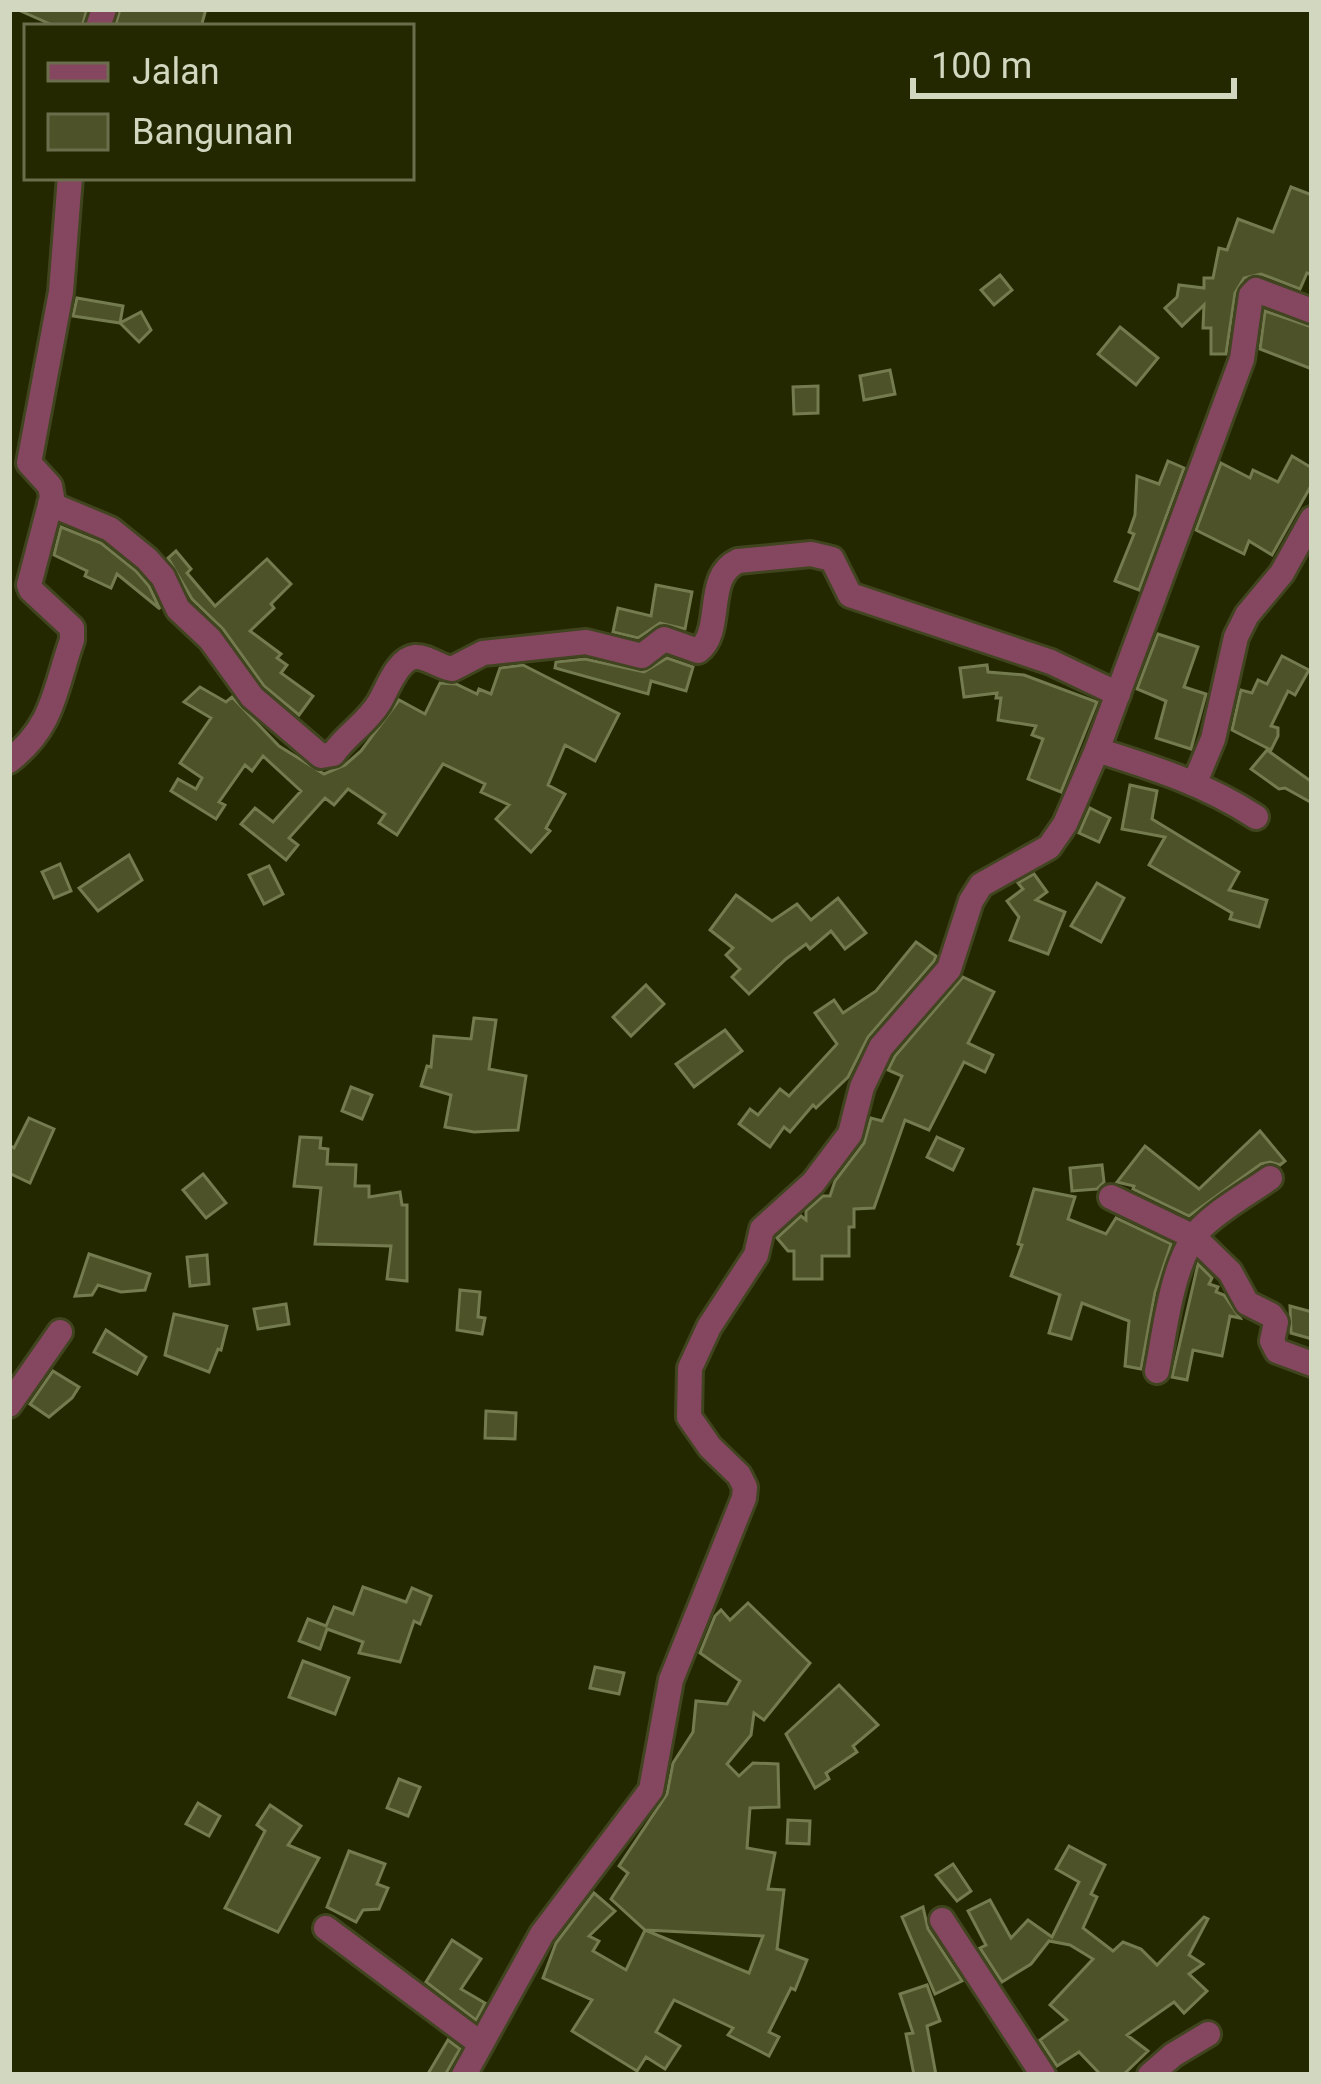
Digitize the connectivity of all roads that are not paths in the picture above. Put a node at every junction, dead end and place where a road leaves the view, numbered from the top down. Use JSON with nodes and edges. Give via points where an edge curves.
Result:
{"nodes":[{"id":1,"x":70,"y":180,"type":"edge"},
{"id":2,"x":1312,"y":311,"type":"edge"},
{"id":3,"x":50,"y":504,"type":"junction"},
{"id":4,"x":1312,"y":518,"type":"edge"},
{"id":5,"x":1118,"y":694,"type":"junction"},
{"id":6,"x":1097,"y":750,"type":"junction"},
{"id":7,"x":9,"y":761,"type":"edge"},
{"id":8,"x":1195,"y":782,"type":"junction"},
{"id":9,"x":1256,"y":817,"type":"dead end"},
{"id":10,"x":1270,"y":1178,"type":"dead end"},
{"id":11,"x":1111,"y":1196,"type":"dead end"},
{"id":12,"x":1194,"y":1237,"type":"junction"},
{"id":13,"x":60,"y":1332,"type":"dead end"},
{"id":14,"x":1312,"y":1364,"type":"edge"},
{"id":15,"x":1157,"y":1371,"type":"dead end"},
{"id":16,"x":9,"y":1405,"type":"edge"},
{"id":17,"x":942,"y":1920,"type":"dead end"},
{"id":18,"x":326,"y":1928,"type":"dead end"},
{"id":19,"x":1208,"y":2034,"type":"dead end"},
{"id":20,"x":482,"y":2044,"type":"junction"},
{"id":21,"x":464,"y":2075,"type":"edge"},
{"id":22,"x":1043,"y":2075,"type":"edge"},
{"id":23,"x":1150,"y":2075,"type":"edge"}],
"edges":[{"from":1,"to":3,"type":"street","via":[[54,339],[29,463],[50,486]]},
{"from":2,"to":5,"type":"street","via":[[1266,290],[1251,295],[1241,359]]},
{"from":3,"to":5,"type":"street","via":[[110,529],[148,559],[252,698],[321,756],[366,723],[412,658],[452,669],[483,653],[586,642],[643,656],[664,639],[698,651],[728,566],[812,554],[832,559],[850,596],[1051,662]]},
{"from":3,"to":7,"type":"street","via":[[29,585],[72,628],[72,640],[44,727]]},
{"from":4,"to":8,"type":"street","via":[[1236,637]]},
{"from":5,"to":6,"type":"street"},
{"from":6,"to":8,"type":"street"},
{"from":6,"to":20,"type":"street","via":[[1049,847],[981,885],[950,969],[881,1047],[850,1134],[813,1184],[762,1229],[756,1255],[709,1327],[690,1368],[689,1418],[740,1475],[744,1498],[671,1680],[651,1790],[542,1934]]},
{"from":8,"to":9,"type":"street"},
{"from":10,"to":12,"type":"street"},
{"from":11,"to":12,"type":"street"},
{"from":12,"to":14,"type":"street","via":[[1230,1272],[1247,1303],[1276,1322],[1277,1351]]},
{"from":12,"to":15,"type":"street"},
{"from":13,"to":16,"type":"street"},
{"from":17,"to":22,"type":"street"},
{"from":18,"to":20,"type":"street"},
{"from":19,"to":23,"type":"street"},
{"from":20,"to":21,"type":"street"}]}
